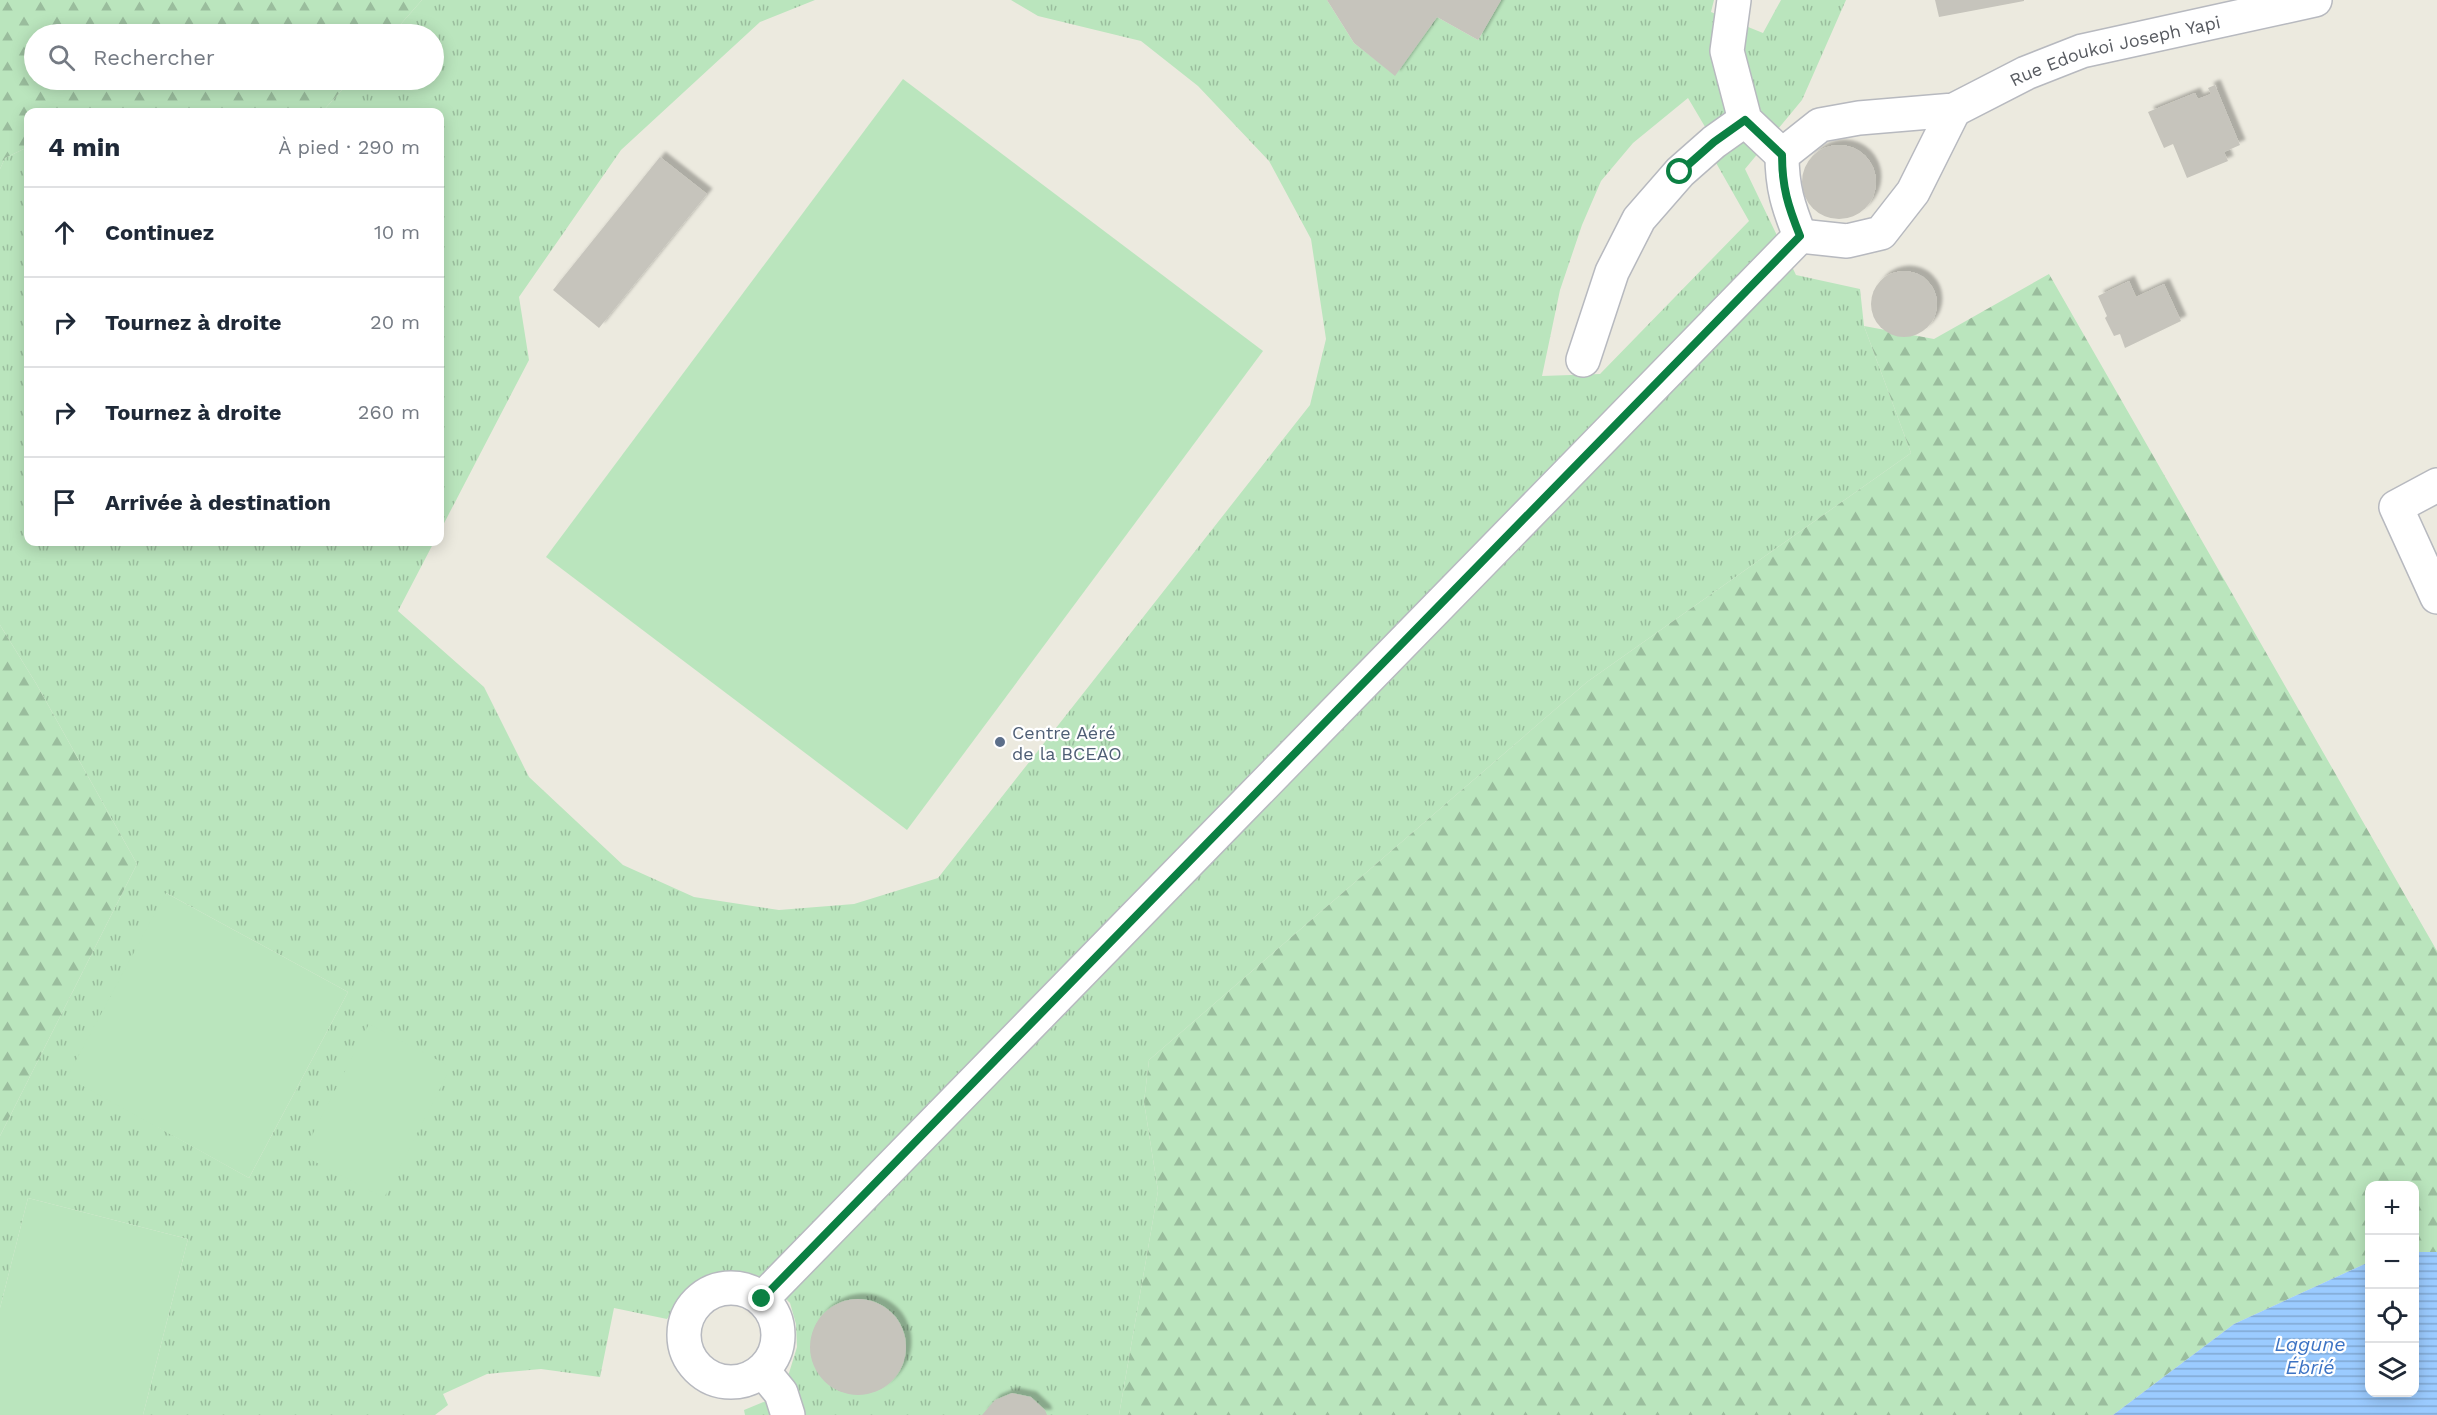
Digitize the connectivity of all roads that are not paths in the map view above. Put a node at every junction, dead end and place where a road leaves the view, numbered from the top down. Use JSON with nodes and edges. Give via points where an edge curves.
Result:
{"nodes":[{"id":1,"x":1734,"y":0,"type":"edge"},
{"id":2,"x":2316,"y":0,"type":"edge"},
{"id":3,"x":1954,"y":110,"type":"junction"},
{"id":4,"x":1745,"y":120,"type":"junction"},
{"id":5,"x":1782,"y":155,"type":"junction"},
{"id":6,"x":1800,"y":236,"type":"junction"},
{"id":7,"x":1583,"y":360,"type":"dead end"},
{"id":8,"x":2437,"y":485,"type":"edge"},
{"id":9,"x":2437,"y":597,"type":"edge"},
{"id":10,"x":762,"y":1299,"type":"junction"},
{"id":11,"x":763,"y":1371,"type":"junction"},
{"id":12,"x":788,"y":1415,"type":"edge"}],
"edges":[{"from":1,"to":4,"type":"street","via":[[1727,51]]},
{"from":2,"to":3,"type":"street","name":"Rue Edoukoi Joseph Yapi","via":[[2082,51],[2026,73]]},
{"from":3,"to":5,"type":"street","via":[[1820,125]]},
{"from":3,"to":6,"type":"street","via":[[1913,192],[1881,233],[1847,241]]},
{"from":4,"to":5,"type":"street"},
{"from":4,"to":7,"type":"street","via":[[1680,172],[1639,219],[1612,272]]},
{"from":5,"to":6,"type":"street","via":[[1786,203]]},
{"from":6,"to":10,"type":"street"},
{"from":8,"to":9,"type":"street","via":[[2396,507]]},
{"from":10,"to":11,"type":"street","via":[[775,1315],[779,1335],[775,1354]]},
{"from":10,"to":11,"type":"street","via":[[743,1288],[722,1288],[702,1297],[689,1314],[684,1335],[689,1356],[703,1373],[722,1382],[744,1381]]},
{"from":11,"to":12,"type":"street","via":[[781,1393]]}]}
